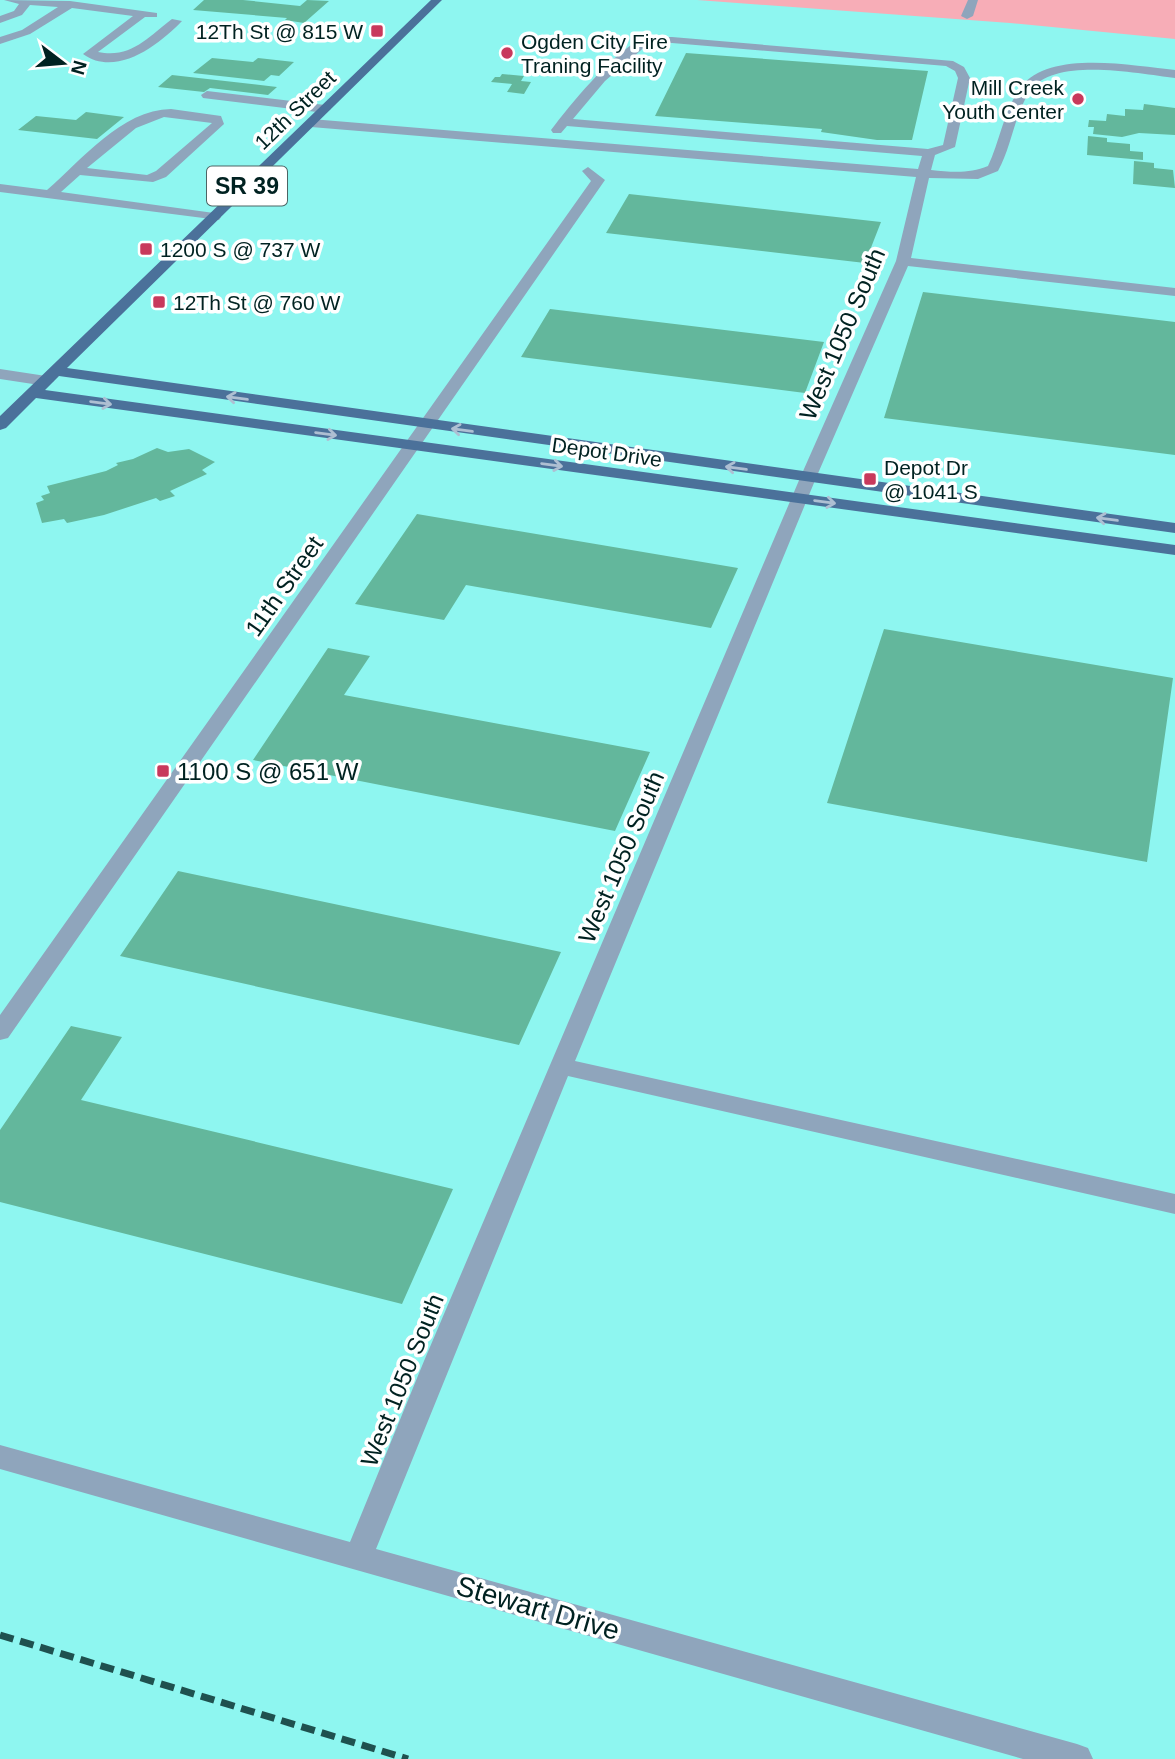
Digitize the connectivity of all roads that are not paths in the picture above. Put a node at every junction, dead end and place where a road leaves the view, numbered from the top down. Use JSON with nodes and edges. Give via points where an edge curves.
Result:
{"nodes":[{"id":1,"x":9,"y":0,"type":"edge"},
{"id":2,"x":437,"y":0,"type":"edge"},
{"id":3,"x":973,"y":0,"type":"edge"},
{"id":4,"x":26,"y":2,"type":"junction"},
{"id":5,"x":73,"y":2,"type":"edge"},
{"id":6,"x":967,"y":16,"type":"dead end"},
{"id":7,"x":0,"y":20,"type":"edge"},
{"id":8,"x":176,"y":21,"type":"dead end"},
{"id":9,"x":0,"y":41,"type":"edge"},
{"id":10,"x":1175,"y":74,"type":"edge"},
{"id":11,"x":207,"y":95,"type":"dead end"},
{"id":12,"x":325,"y":109,"type":"junction"},
{"id":13,"x":562,"y":122,"type":"junction"},
{"id":14,"x":311,"y":123,"type":"junction"},
{"id":15,"x":549,"y":144,"type":"junction"},
{"id":16,"x":929,"y":153,"type":"junction"},
{"id":17,"x":78,"y":171,"type":"junction"},
{"id":18,"x":588,"y":172,"type":"dead end"},
{"id":19,"x":923,"y":175,"type":"junction"},
{"id":20,"x":0,"y":188,"type":"edge"},
{"id":21,"x":50,"y":195,"type":"junction"},
{"id":22,"x":214,"y":217,"type":"junction"},
{"id":23,"x":903,"y":261,"type":"junction"},
{"id":24,"x":1175,"y":292,"type":"edge"},
{"id":25,"x":0,"y":374,"type":"edge"},
{"id":26,"x":51,"y":376,"type":"junction"},
{"id":27,"x":33,"y":393,"type":"junction"},
{"id":28,"x":0,"y":425,"type":"edge"},
{"id":29,"x":426,"y":425,"type":"junction"},
{"id":30,"x":412,"y":446,"type":"junction"},
{"id":31,"x":808,"y":478,"type":"junction"},
{"id":32,"x":799,"y":499,"type":"junction"},
{"id":33,"x":1175,"y":528,"type":"edge"},
{"id":34,"x":1175,"y":550,"type":"edge"},
{"id":35,"x":0,"y":1032,"type":"edge"},
{"id":36,"x":561,"y":1066,"type":"junction"},
{"id":37,"x":1175,"y":1204,"type":"edge"},
{"id":38,"x":0,"y":1457,"type":"edge"},
{"id":39,"x":358,"y":1557,"type":"junction"},
{"id":40,"x":1077,"y":1759,"type":"edge"}],
"edges":[{"from":1,"to":4,"type":"street"},
{"from":2,"to":12,"type":"main road","name":"12th Street","number":"SR 39"},
{"from":3,"to":6,"type":"street"},
{"from":4,"to":5,"type":"street"},
{"from":4,"to":7,"type":"street","via":[[18,13]]},
{"from":5,"to":8,"type":"street","via":[[149,14],[89,54],[132,55]]},
{"from":5,"to":9,"type":"street","via":[[26,32]]},
{"from":10,"to":19,"type":"street","via":[[1084,67],[1040,74],[1026,87],[993,168],[978,175]]},
{"from":11,"to":12,"type":"street"},
{"from":12,"to":14,"type":"main road","name":"12th Street","number":"SR 39"},
{"from":13,"to":15,"type":"street"},
{"from":13,"to":16,"type":"street"},
{"from":13,"to":16,"type":"street","via":[[601,78],[645,42],[672,40],[939,60],[960,69],[964,78],[949,147]]},
{"from":14,"to":15,"type":"street"},
{"from":14,"to":22,"type":"main road","name":"12th Street","number":"SR 39"},
{"from":15,"to":19,"type":"street"},
{"from":16,"to":19,"type":"street","name":"West 1050 South"},
{"from":17,"to":17,"type":"street","via":[[139,119],[160,113],[217,119],[218,124],[161,174],[148,179]]},
{"from":17,"to":21,"type":"street"},
{"from":18,"to":29,"type":"street","name":"11th Street","via":[[599,179]]},
{"from":19,"to":23,"type":"street","name":"West 1050 South"},
{"from":20,"to":21,"type":"street"},
{"from":21,"to":22,"type":"street"},
{"from":22,"to":26,"type":"main road","name":"12th Street","number":"SR 39"},
{"from":23,"to":24,"type":"street"},
{"from":23,"to":31,"type":"street","name":"West 1050 South"},
{"from":25,"to":26,"type":"street","name":"Depot Drive"},
{"from":26,"to":27,"type":"main road","name":"12th Street","number":"SR 39"},
{"from":29,"to":26,"type":"main road","name":"Depot Drive","one_way":true},
{"from":27,"to":28,"type":"main road","name":"12th Street","number":"SR 39"},
{"from":27,"to":30,"type":"main road","name":"Depot Drive","one_way":true},
{"from":29,"to":30,"type":"street","name":"11th Street"},
{"from":31,"to":29,"type":"main road","name":"Depot Drive","one_way":true},
{"from":30,"to":32,"type":"main road","name":"Depot Drive","one_way":true},
{"from":30,"to":35,"type":"street","name":"11th Street"},
{"from":31,"to":32,"type":"street","name":"West 1050 South"},
{"from":33,"to":31,"type":"main road","name":"Depot Drive","one_way":true},
{"from":32,"to":34,"type":"main road","name":"Depot Drive","one_way":true},
{"from":32,"to":36,"type":"street","name":"West 1050 South"},
{"from":36,"to":37,"type":"street"},
{"from":36,"to":39,"type":"street","name":"West 1050 South"},
{"from":38,"to":39,"type":"street","name":"Stewart Drive"},
{"from":39,"to":40,"type":"street","name":"Stewart Drive"}]}
